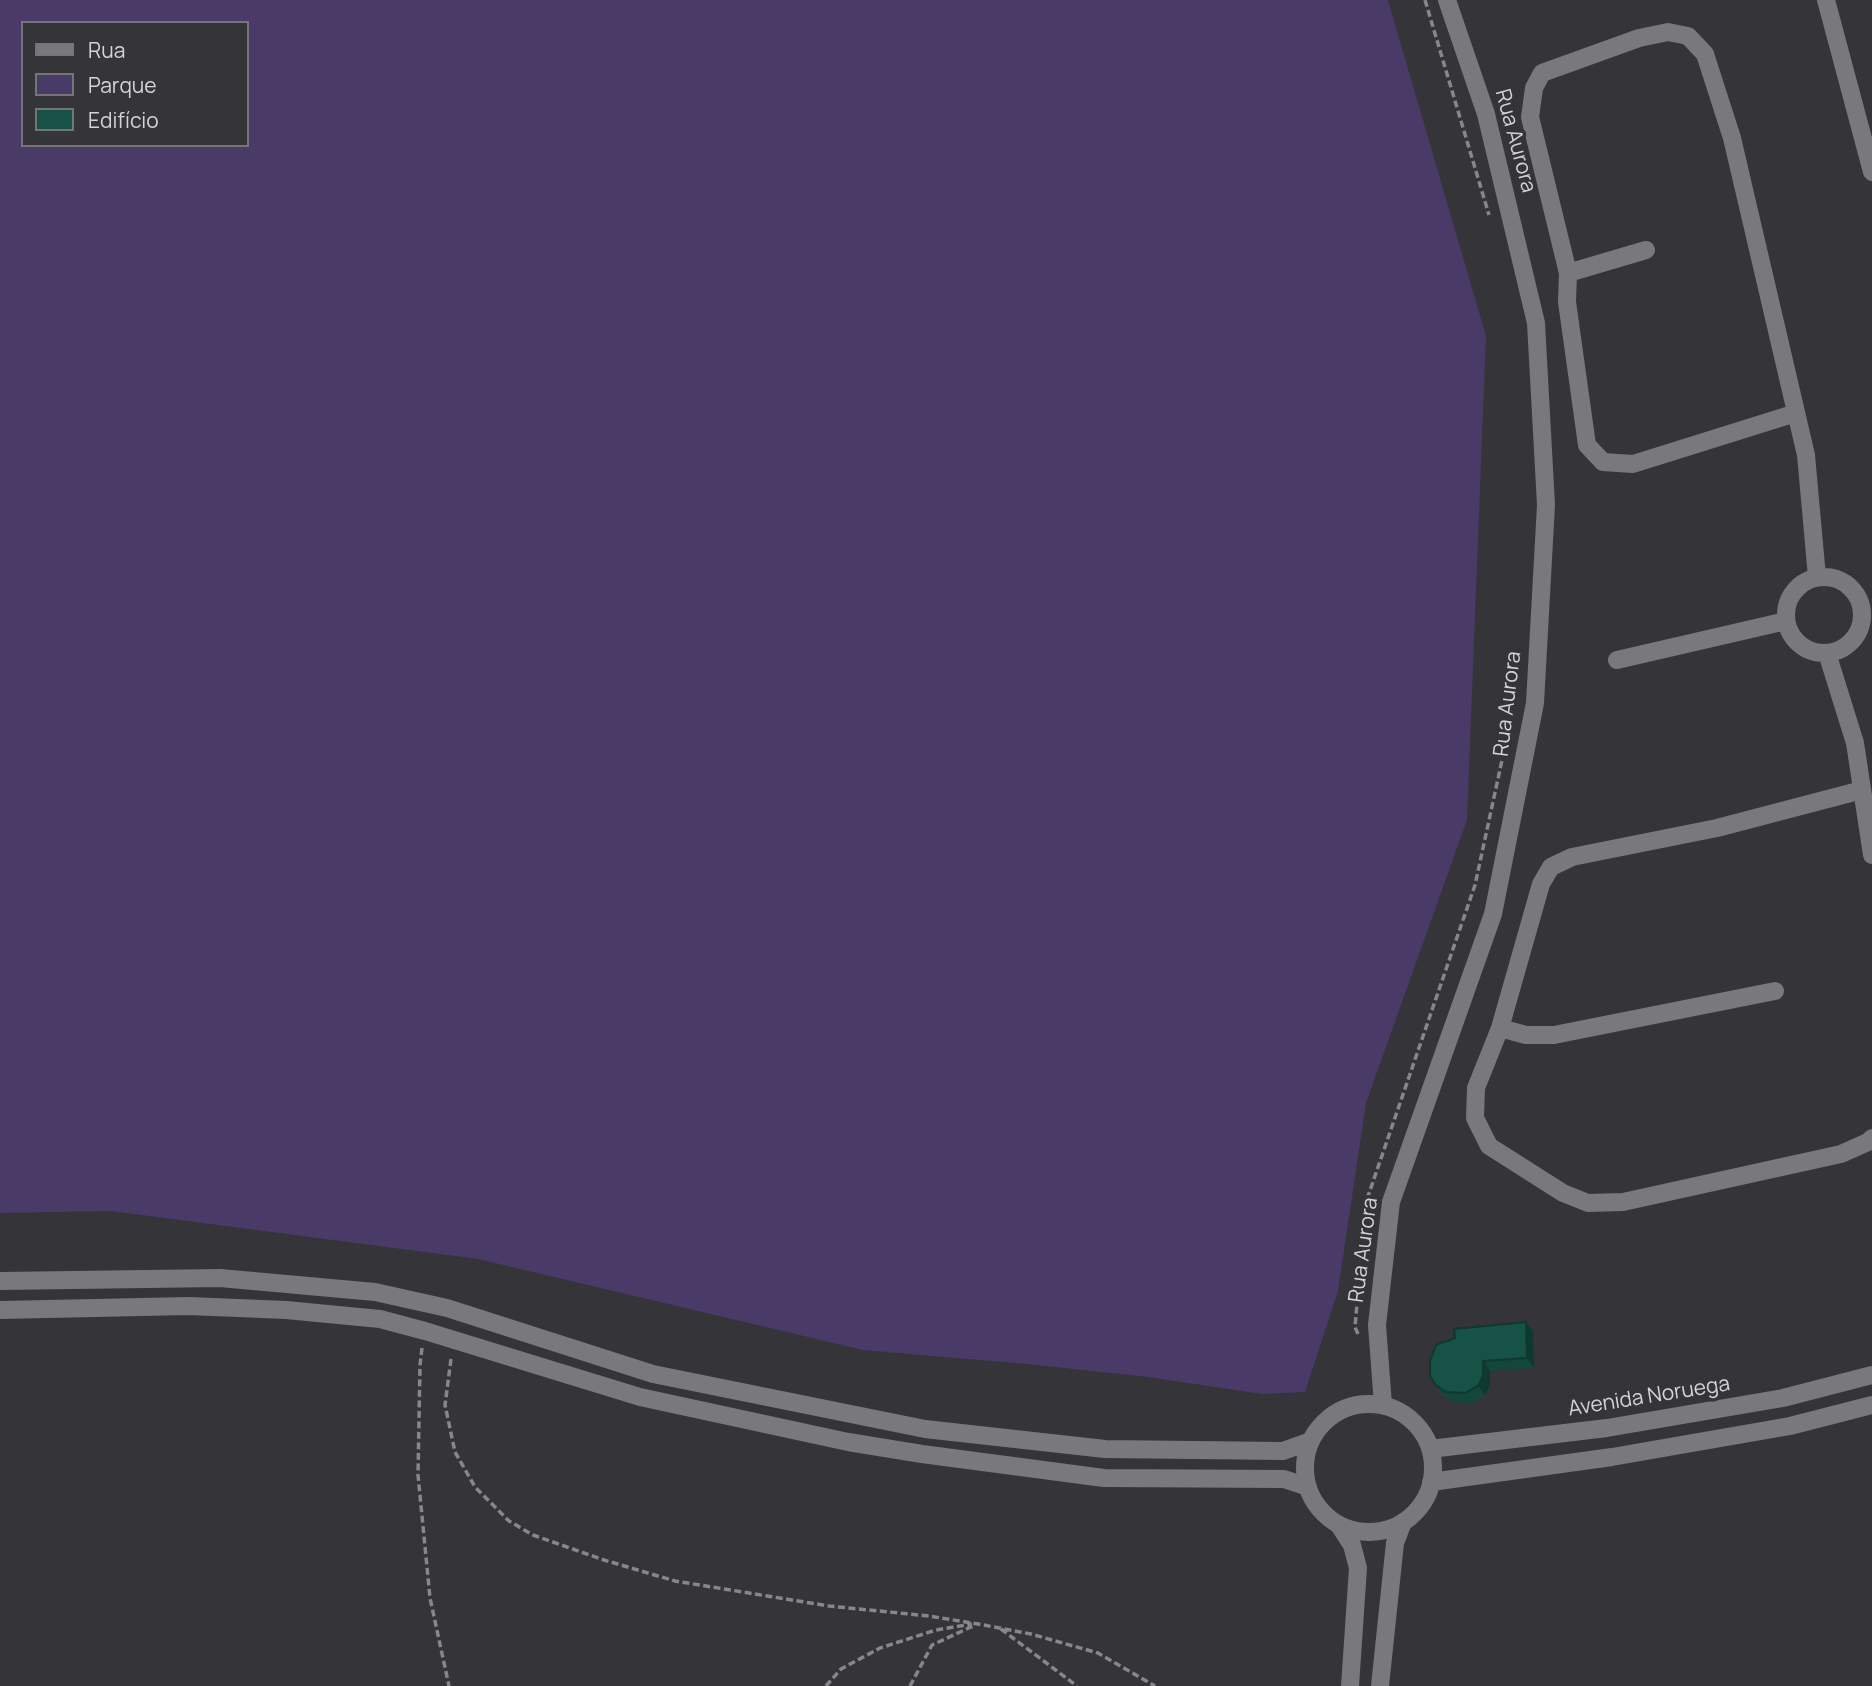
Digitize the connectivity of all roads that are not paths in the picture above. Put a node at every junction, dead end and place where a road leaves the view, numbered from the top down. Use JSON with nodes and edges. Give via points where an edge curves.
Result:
{"nodes":[{"id":1,"x":1447,"y":0,"type":"edge"},
{"id":2,"x":1826,"y":0,"type":"edge"},
{"id":3,"x":1872,"y":172,"type":"edge"},
{"id":4,"x":1646,"y":250,"type":"dead end"},
{"id":5,"x":1569,"y":273,"type":"junction"},
{"id":6,"x":1796,"y":413,"type":"junction"},
{"id":7,"x":1817,"y":577,"type":"junction"},
{"id":8,"x":1865,"y":597,"type":"edge"},
{"id":9,"x":1786,"y":621,"type":"junction"},
{"id":10,"x":1867,"y":621,"type":"edge"},
{"id":11,"x":1827,"y":653,"type":"junction"},
{"id":12,"x":1617,"y":660,"type":"dead end"},
{"id":13,"x":1862,"y":790,"type":"junction"},
{"id":14,"x":1872,"y":855,"type":"edge"},
{"id":15,"x":1775,"y":992,"type":"dead end"},
{"id":16,"x":1500,"y":1028,"type":"junction"},
{"id":17,"x":1872,"y":1138,"type":"edge"},
{"id":18,"x":0,"y":1281,"type":"edge"},
{"id":19,"x":0,"y":1310,"type":"edge"},
{"id":20,"x":1872,"y":1375,"type":"edge"},
{"id":21,"x":1872,"y":1383,"type":"edge"},
{"id":22,"x":1383,"y":1405,"type":"junction"},
{"id":23,"x":1872,"y":1405,"type":"edge"},
{"id":24,"x":1809,"y":1421,"type":"junction"},
{"id":25,"x":1311,"y":1441,"type":"junction"},
{"id":26,"x":1430,"y":1449,"type":"junction"},
{"id":27,"x":1431,"y":1482,"type":"junction"},
{"id":28,"x":1308,"y":1487,"type":"junction"},
{"id":29,"x":1403,"y":1522,"type":"junction"},
{"id":30,"x":1339,"y":1525,"type":"junction"},
{"id":31,"x":1350,"y":1686,"type":"edge"},
{"id":32,"x":1380,"y":1686,"type":"edge"}],
"edges":[{"from":1,"to":22,"type":"street","name":"Rua Aurora","via":[[1486,114],[1536,323],[1546,505],[1535,703],[1493,914],[1391,1202],[1377,1325]]},
{"from":2,"to":3,"type":"street"},
{"from":4,"to":5,"type":"street"},
{"from":5,"to":6,"type":"street","via":[[1567,302],[1587,445],[1604,462],[1633,464]]},
{"from":5,"to":6,"type":"street","via":[[1530,117],[1534,88],[1542,73],[1639,38],[1668,32],[1688,36],[1705,54],[1732,138]]},
{"from":6,"to":7,"type":"street","via":[[1806,455]]},
{"from":7,"to":8,"type":"street","via":[[1841,580]]},
{"from":7,"to":9,"type":"street","via":[[1796,588]]},
{"from":8,"to":10,"type":"street","via":[[1862,610]]},
{"from":9,"to":11,"type":"street","via":[[1805,648]]},
{"from":9,"to":12,"type":"street"},
{"from":10,"to":11,"type":"street","via":[[1850,643]]},
{"from":11,"to":13,"type":"street","via":[[1855,743]]},
{"from":13,"to":14,"type":"street"},
{"from":13,"to":16,"type":"street","via":[[1717,828],[1572,857],[1551,867],[1541,884]]},
{"from":15,"to":16,"type":"street","via":[[1554,1035],[1526,1035]]},
{"from":16,"to":17,"type":"street","via":[[1476,1088],[1475,1118],[1489,1146],[1588,1203],[1623,1202],[1841,1154]]},
{"from":18,"to":25,"type":"street","via":[[220,1278],[375,1292],[447,1308],[653,1374],[925,1429],[1105,1449],[1283,1451]]},
{"from":19,"to":28,"type":"street","via":[[189,1306],[380,1319],[640,1398],[848,1442],[1104,1478],[1284,1479]]},
{"from":20,"to":26,"type":"street","name":"Avenida Noruega","via":[[1783,1398],[1607,1428]]},
{"from":21,"to":24,"type":"street","via":[[1804,1402]]},
{"from":22,"to":25,"type":"street","via":[[1350,1406],[1335,1413]]},
{"from":22,"to":26,"type":"street","via":[[1412,1421]]},
{"from":23,"to":24,"type":"street"},
{"from":24,"to":27,"type":"street","via":[[1612,1457]]},
{"from":25,"to":28,"type":"street","via":[[1305,1470]]},
{"from":26,"to":27,"type":"street"},
{"from":27,"to":29,"type":"street","via":[[1416,1512]]},
{"from":28,"to":30,"type":"street","via":[[1315,1502]]},
{"from":29,"to":30,"type":"street","via":[[1371,1532]]},
{"from":29,"to":32,"type":"street","via":[[1395,1543]]},
{"from":30,"to":31,"type":"street","via":[[1352,1545],[1358,1569]]}]}
